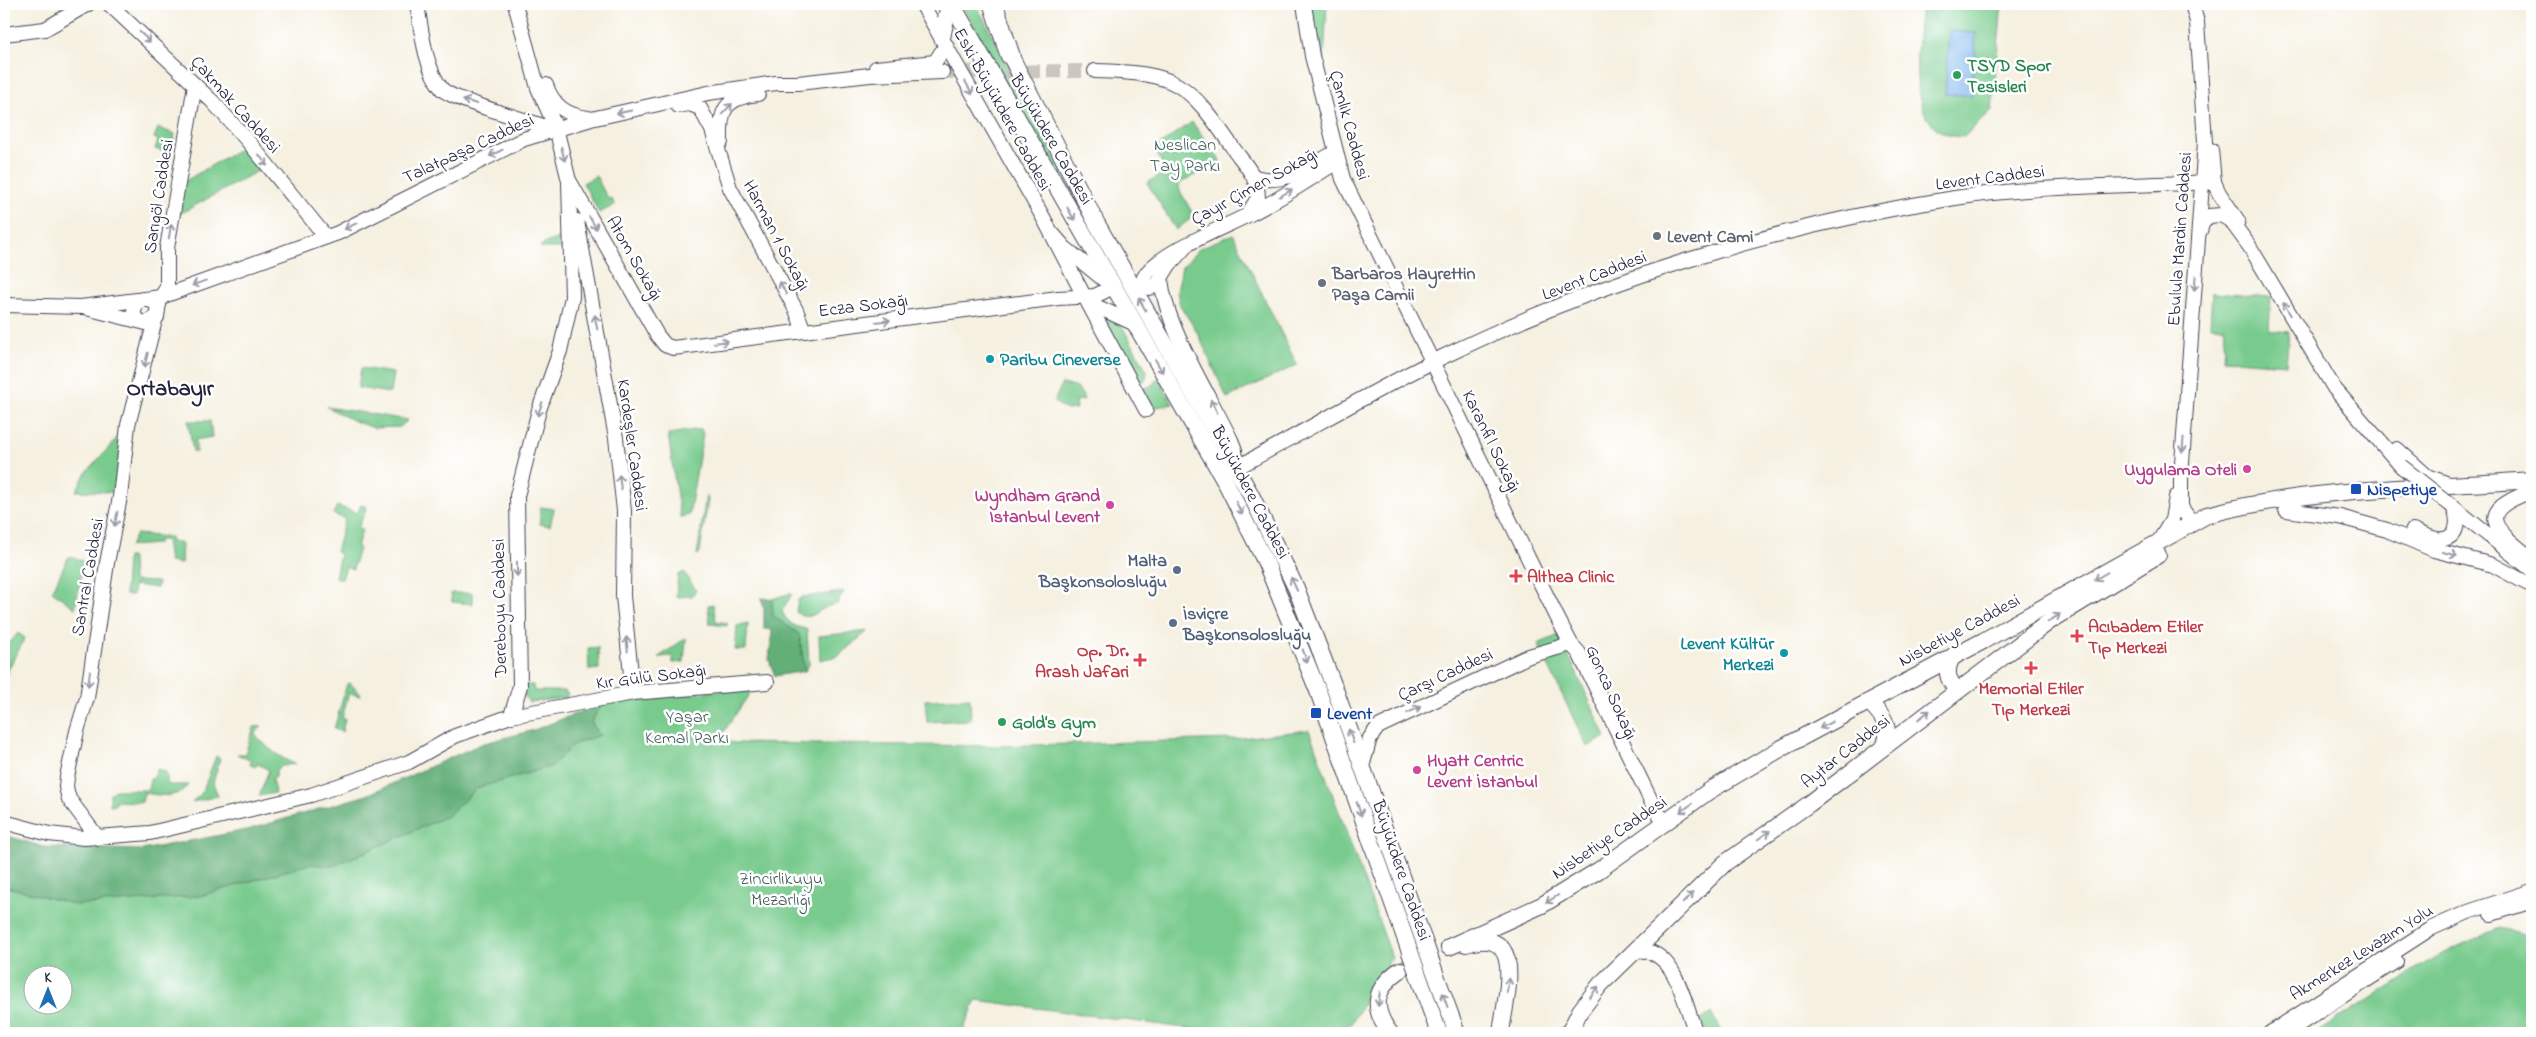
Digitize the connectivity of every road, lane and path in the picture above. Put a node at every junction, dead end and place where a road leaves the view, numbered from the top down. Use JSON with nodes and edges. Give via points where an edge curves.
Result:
{"nodes":[{"id":1,"x":88,"y":4,"type":"edge"},
{"id":2,"x":109,"y":4,"type":"edge"},
{"id":3,"x":416,"y":4,"type":"edge"},
{"id":4,"x":515,"y":4,"type":"edge"},
{"id":5,"x":522,"y":4,"type":"edge"},
{"id":6,"x":922,"y":4,"type":"edge"},
{"id":7,"x":951,"y":4,"type":"edge"},
{"id":8,"x":983,"y":4,"type":"edge"},
{"id":9,"x":994,"y":4,"type":"edge"},
{"id":10,"x":1304,"y":4,"type":"edge"},
{"id":11,"x":2192,"y":4,"type":"edge"},
{"id":12,"x":2198,"y":4,"type":"edge"},
{"id":13,"x":2197,"y":22,"type":"junction"},
{"id":14,"x":4,"y":34,"type":"edge"},
{"id":15,"x":944,"y":42,"type":"junction"},
{"id":16,"x":1010,"y":55,"type":"junction"},
{"id":17,"x":1095,"y":71,"type":"tunnel mouth"},
{"id":18,"x":942,"y":72,"type":"tunnel mouth"},
{"id":19,"x":894,"y":76,"type":"junction"},
{"id":20,"x":776,"y":83,"type":"junction"},
{"id":21,"x":196,"y":85,"type":"junction"},
{"id":22,"x":658,"y":105,"type":"junction"},
{"id":23,"x":591,"y":119,"type":"junction"},
{"id":24,"x":551,"y":130,"type":"junction"},
{"id":25,"x":721,"y":155,"type":"junction"},
{"id":26,"x":1337,"y":156,"type":"junction"},
{"id":27,"x":1244,"y":163,"type":"junction"},
{"id":28,"x":1320,"y":174,"type":"junction"},
{"id":29,"x":1255,"y":177,"type":"junction"},
{"id":30,"x":1343,"y":179,"type":"junction"},
{"id":31,"x":569,"y":181,"type":"junction"},
{"id":32,"x":2208,"y":182,"type":"junction"},
{"id":33,"x":584,"y":206,"type":"junction"},
{"id":34,"x":1244,"y":217,"type":"junction"},
{"id":35,"x":1213,"y":230,"type":"junction"},
{"id":36,"x":1052,"y":234,"type":"junction"},
{"id":37,"x":2199,"y":234,"type":"junction"},
{"id":38,"x":326,"y":237,"type":"junction"},
{"id":39,"x":1188,"y":244,"type":"junction"},
{"id":40,"x":2250,"y":247,"type":"junction"},
{"id":41,"x":1120,"y":266,"type":"junction"},
{"id":42,"x":1148,"y":270,"type":"junction"},
{"id":43,"x":1161,"y":278,"type":"junction"},
{"id":44,"x":1390,"y":278,"type":"joint"},
{"id":45,"x":1113,"y":287,"type":"junction"},
{"id":46,"x":161,"y":297,"type":"junction"},
{"id":47,"x":144,"y":299,"type":"junction"},
{"id":48,"x":1086,"y":300,"type":"junction"},
{"id":49,"x":4,"y":306,"type":"edge"},
{"id":50,"x":81,"y":307,"type":"junction"},
{"id":51,"x":158,"y":313,"type":"junction"},
{"id":52,"x":138,"y":321,"type":"junction"},
{"id":53,"x":1135,"y":324,"type":"junction"},
{"id":54,"x":804,"y":332,"type":"junction"},
{"id":55,"x":673,"y":348,"type":"joint"},
{"id":56,"x":2311,"y":351,"type":"junction"},
{"id":57,"x":1432,"y":362,"type":"junction"},
{"id":58,"x":1146,"y":410,"type":"dead end"},
{"id":59,"x":1236,"y":468,"type":"junction"},
{"id":60,"x":2181,"y":477,"type":"junction"},
{"id":61,"x":2532,"y":480,"type":"edge"},
{"id":62,"x":2455,"y":485,"type":"junction"},
{"id":63,"x":2532,"y":490,"type":"edge"},
{"id":64,"x":2452,"y":506,"type":"junction"},
{"id":65,"x":2286,"y":510,"type":"junction"},
{"id":66,"x":2196,"y":526,"type":"junction"},
{"id":67,"x":2181,"y":541,"type":"joint"},
{"id":68,"x":2158,"y":543,"type":"junction"},
{"id":69,"x":2532,"y":559,"type":"edge"},
{"id":70,"x":2532,"y":570,"type":"edge"},
{"id":71,"x":2532,"y":586,"type":"edge"},
{"id":72,"x":1571,"y":644,"type":"junction"},
{"id":73,"x":1953,"y":656,"type":"junction"},
{"id":74,"x":767,"y":682,"type":"dead end"},
{"id":75,"x":1957,"y":690,"type":"junction"},
{"id":76,"x":633,"y":693,"type":"junction"},
{"id":77,"x":1869,"y":702,"type":"junction"},
{"id":78,"x":511,"y":716,"type":"junction"},
{"id":79,"x":1885,"y":745,"type":"junction"},
{"id":80,"x":1362,"y":767,"type":"junction"},
{"id":81,"x":4,"y":822,"type":"edge"},
{"id":82,"x":1661,"y":826,"type":"junction"},
{"id":83,"x":98,"y":838,"type":"junction"},
{"id":84,"x":2531,"y":899,"type":"edge"},
{"id":85,"x":1654,"y":932,"type":"junction"},
{"id":86,"x":1634,"y":951,"type":"junction"},
{"id":87,"x":1400,"y":970,"type":"tunnel mouth"},
{"id":88,"x":1390,"y":1033,"type":"edge"},
{"id":89,"x":1439,"y":1033,"type":"edge"},
{"id":90,"x":1457,"y":1033,"type":"edge"},
{"id":91,"x":1500,"y":1033,"type":"edge"},
{"id":92,"x":1570,"y":1033,"type":"edge"},
{"id":93,"x":1696,"y":1033,"type":"edge"},
{"id":94,"x":1701,"y":1033,"type":"edge"},
{"id":95,"x":2270,"y":1033,"type":"edge"},
{"id":96,"x":2286,"y":1033,"type":"edge"}],
"edges":[{"from":1,"to":14,"type":"main road","via":[[45,29]]},
{"from":2,"to":21,"type":"main road","name":"Çakmak Caddesi","one_way":true},
{"from":24,"to":3,"type":"main road","one_way":true,"via":[[442,90],[426,53]]},
{"from":4,"to":24,"type":"main road","name":"Dereboyu Caddesi"},
{"from":5,"to":23,"type":"main road","via":[[548,93],[564,112]]},
{"from":6,"to":15,"type":"main road","name":"Eski Büyükdere Caddesi"},
{"from":7,"to":15,"type":"main road"},
{"from":7,"to":45,"type":"main road","name":"Büyükdere Caddesi","one_way":true},
{"from":8,"to":16,"type":"main road","name":"Büyükdere Caddesi"},
{"from":9,"to":16,"type":"highway"},
{"from":10,"to":26,"type":"main road","name":"Çamlık Caddesi","via":[[1312,56]]},
{"from":11,"to":13,"type":"main road"},
{"from":12,"to":13,"type":"main road"},
{"from":13,"to":32,"type":"main road","name":"Ebulula Mardin Caddesi","via":[[2205,126],[2212,151]]},
{"from":15,"to":20,"type":"main road","via":[[934,62],[795,77]]},
{"from":15,"to":36,"type":"main road","name":"Eski Büyükdere Caddesi","one_way":true},
{"from":16,"to":41,"type":"main road","name":"Büyükdere Caddesi"},
{"from":17,"to":27,"type":"main road","via":[[1148,74],[1189,92]]},
{"from":18,"to":19,"type":"main road","name":"Talatpaşa Caddesi"},
{"from":19,"to":20,"type":"main road","name":"Talatpaşa Caddesi"},
{"from":25,"to":19,"type":"main road","one_way":true,"via":[[721,115],[743,96]]},
{"from":20,"to":22,"type":"main road","name":"Talatpaşa Caddesi","via":[[708,93]]},
{"from":21,"to":38,"type":"main road","name":"Çakmak Caddesi","one_way":true,"via":[[247,140]]},
{"from":46,"to":21,"type":"main road","name":"Sarıgöl Caddesi","one_way":true,"via":[[167,287],[167,248]]},
{"from":22,"to":23,"type":"main road","name":"Talatpaşa Caddesi","one_way":true},
{"from":22,"to":25,"type":"main road","via":[[677,107],[689,104],[700,108]]},
{"from":23,"to":24,"type":"main road","name":"Talatpaşa Caddesi"},
{"from":24,"to":31,"type":"main road","name":"Dereboyu Caddesi","one_way":true},
{"from":24,"to":38,"type":"main road","name":"Talatpaşa Caddesi","one_way":true,"via":[[524,139]]},
{"from":54,"to":25,"type":"main road","name":"Harman 1 Sokağı","one_way":true,"via":[[796,310],[730,188]]},
{"from":26,"to":28,"type":"main road","name":"Çayır Çimen Sokağı"},
{"from":26,"to":29,"type":"main road","via":[[1282,179]]},
{"from":26,"to":30,"type":"main road","name":"Çamlık Caddesi"},
{"from":27,"to":29,"type":"main road"},
{"from":27,"to":35,"type":"main road","via":[[1250,178],[1248,197],[1238,211]]},
{"from":28,"to":30,"type":"main road"},
{"from":34,"to":28,"type":"main road","name":"Çayır Çimen Sokağı","one_way":true},
{"from":29,"to":34,"type":"main road","via":[[1258,198],[1251,212]]},
{"from":30,"to":44,"type":"main road","name":"Çamlık Caddesi"},
{"from":31,"to":33,"type":"main road","name":"Atom Sokağı"},
{"from":31,"to":78,"type":"main road","name":"Dereboyu Caddesi","one_way":true,"via":[[571,306],[517,496],[520,686]]},
{"from":32,"to":37,"type":"main road","name":"Ebulula Mardin Caddesi"},
{"from":32,"to":40,"type":"main road","via":[[2240,224]]},
{"from":32,"to":57,"type":"main road","name":"Levent Caddesi","via":[[2099,185],[1958,198],[1810,226],[1707,254],[1620,283]]},
{"from":33,"to":55,"type":"main road","name":"Atom Sokağı","one_way":true,"via":[[657,335],[665,345]]},
{"from":76,"to":33,"type":"main road","name":"Kardeşler Caddesi","one_way":true,"via":[[624,596],[624,511],[616,438],[578,226],[577,215]]},
{"from":34,"to":35,"type":"main road","name":"Çayır Çimen Sokağı"},
{"from":35,"to":39,"type":"main road","name":"Çayır Çimen Sokağı"},
{"from":36,"to":45,"type":"main road"},
{"from":36,"to":48,"type":"main road","name":"Eski Büyükdere Caddesi"},
{"from":37,"to":40,"type":"main road","via":[[2206,218],[2221,215],[2231,221]]},
{"from":37,"to":60,"type":"main road","name":"Ebulula Mardin Caddesi","one_way":true},
{"from":38,"to":46,"type":"main road","name":"Talatpaşa Caddesi","one_way":true},
{"from":39,"to":42,"type":"main road","name":"Çayır Çimen Sokağı"},
{"from":39,"to":43,"type":"main road","name":"Çayır Çimen Sokağı"},
{"from":56,"to":40,"type":"main road","one_way":true},
{"from":41,"to":42,"type":"main road","via":[[1131,271]]},
{"from":41,"to":45,"type":"main road"},
{"from":59,"to":41,"type":"main road","name":"Büyükdere Caddesi","one_way":true},
{"from":42,"to":43,"type":"main road","via":[[1142,280],[1144,286],[1156,286]]},
{"from":59,"to":43,"type":"main road","one_way":true,"via":[[1231,440],[1172,323],[1162,294]]},
{"from":44,"to":57,"type":"main road","name":"Karanfil Sokağı"},
{"from":45,"to":48,"type":"main road","name":"Ecza Sokağı"},
{"from":45,"to":53,"type":"main road","name":"Büyükdere Caddesi"},
{"from":46,"to":47,"type":"main road","name":"Talatpaşa Caddesi"},
{"from":46,"to":51,"type":"main road","name":"Sarıgöl Caddesi"},
{"from":47,"to":50,"type":"main road","name":"Talatpaşa Caddesi"},
{"from":47,"to":51,"type":"main road","via":[[154,302]]},
{"from":47,"to":52,"type":"main road","via":[[137,302],[133,310]]},
{"from":48,"to":53,"type":"main road"},
{"from":54,"to":48,"type":"main road","name":"Ecza Sokağı","one_way":true,"via":[[1058,298]]},
{"from":48,"to":58,"type":"main road","name":"Eski Büyükdere Caddesi"},
{"from":49,"to":50,"type":"main road","name":"Talatpaşa Caddesi"},
{"from":50,"to":52,"type":"main road","name":"Talatpaşa Caddesi"},
{"from":51,"to":52,"type":"main road","via":[[150,322]]},
{"from":51,"to":83,"type":"main road","name":"Santral Caddesi","one_way":true,"via":[[128,425],[120,497],[87,698],[66,777],[69,799]]},
{"from":53,"to":89,"type":"main road","name":"Büyükdere Caddesi","one_way":true,"bridge":true,"via":[[1224,479],[1278,588],[1318,691]]},
{"from":55,"to":54,"type":"main road","name":"Ecza Sokağı","one_way":true},
{"from":56,"to":62,"type":"main road","via":[[2331,369],[2408,461],[2427,476]]},
{"from":56,"to":64,"type":"main road","bridge":true,"via":[[2344,402],[2401,466]]},
{"from":57,"to":59,"type":"main road","name":"Levent Caddesi"},
{"from":57,"to":72,"type":"main road","name":"Karanfil Sokağı"},
{"from":80,"to":59,"type":"main road","name":"Büyükdere Caddesi","one_way":true,"via":[[1296,588]]},
{"from":60,"to":66,"type":"main road","via":[[2184,515]]},
{"from":60,"to":68,"type":"main road","via":[[2172,520]]},
{"from":61,"to":62,"type":"main road","name":"Nisbetiye Caddesi"},
{"from":62,"to":66,"type":"main road","name":"Nisbetiye Caddesi","via":[[2280,500],[2218,512]]},
{"from":63,"to":65,"type":"main road","name":"Nisbetiye Caddesi","via":[[2377,500]]},
{"from":63,"to":69,"type":"main road","via":[[2501,505],[2495,520],[2504,535]]},
{"from":64,"to":65,"type":"main road","via":[[2458,519],[2456,531],[2444,539],[2358,512]]},
{"from":64,"to":70,"type":"main road"},
{"from":65,"to":66,"type":"main road","name":"Nisbetiye Caddesi","via":[[2252,513]]},
{"from":65,"to":71,"type":"main road","one_way":true,"via":[[2340,517],[2387,530],[2434,550],[2493,565]]},
{"from":66,"to":67,"type":"main road","name":"Nisbetiye Caddesi"},
{"from":66,"to":68,"type":"main road","name":"Nisbetiye Caddesi"},
{"from":75,"to":67,"type":"main road","name":"Aytar Caddesi","one_way":true,"via":[[2050,620]]},
{"from":68,"to":73,"type":"main road","name":"Nisbetiye Caddesi","one_way":true},
{"from":80,"to":72,"type":"main road","name":"Çarşı Caddesi","one_way":true,"via":[[1370,738],[1378,727],[1529,656]]},
{"from":72,"to":82,"type":"main road","name":"Gonca Sokağı","via":[[1571,650]]},
{"from":73,"to":75,"type":"main road","via":[[1947,674]]},
{"from":73,"to":77,"type":"main road","name":"Nisbetiye Caddesi"},
{"from":74,"to":76,"type":"main road","name":"Kır Gülü Sokağı"},
{"from":79,"to":75,"type":"main road","name":"Aytar Caddesi","one_way":true},
{"from":76,"to":78,"type":"main road","name":"Kır Gülü Sokağı"},
{"from":77,"to":79,"type":"main road","via":[[1886,723],[1888,736]]},
{"from":77,"to":82,"type":"main road","name":"Nisbetiye Caddesi","one_way":true,"via":[[1738,774]]},
{"from":78,"to":83,"type":"main road","via":[[455,736],[409,762],[311,795],[150,833]]},
{"from":85,"to":79,"type":"main road","name":"Aytar Caddesi","one_way":true,"via":[[1725,863]]},
{"from":90,"to":80,"type":"main road","name":"Büyükdere Caddesi","one_way":true,"bridge":true},
{"from":81,"to":83,"type":"main road","via":[[49,834]]},
{"from":82,"to":91,"type":"main road","name":"Nisbetiye Caddesi","via":[[1542,905],[1449,947],[1484,941],[1506,954],[1510,972]]},
{"from":84,"to":95,"type":"main road","name":"Akmerkez Levazım Yolu","via":[[2468,912],[2430,929]]},
{"from":84,"to":96,"type":"main road","name":"Akmerkez Levazım Yolu","via":[[2447,931]]},
{"from":85,"to":86,"type":"main road","name":"Aytar Caddesi"},
{"from":85,"to":94,"type":"main road","via":[[1690,996]]},
{"from":92,"to":86,"type":"main road","name":"Aytar Caddesi","one_way":true,"via":[[1586,1001]]},
{"from":86,"to":93,"type":"main road","via":[[1654,952],[1663,959],[1680,989]]},
{"from":87,"to":88,"type":"main road","one_way":true,"via":[[1383,984],[1378,994],[1379,1013]]}]}
